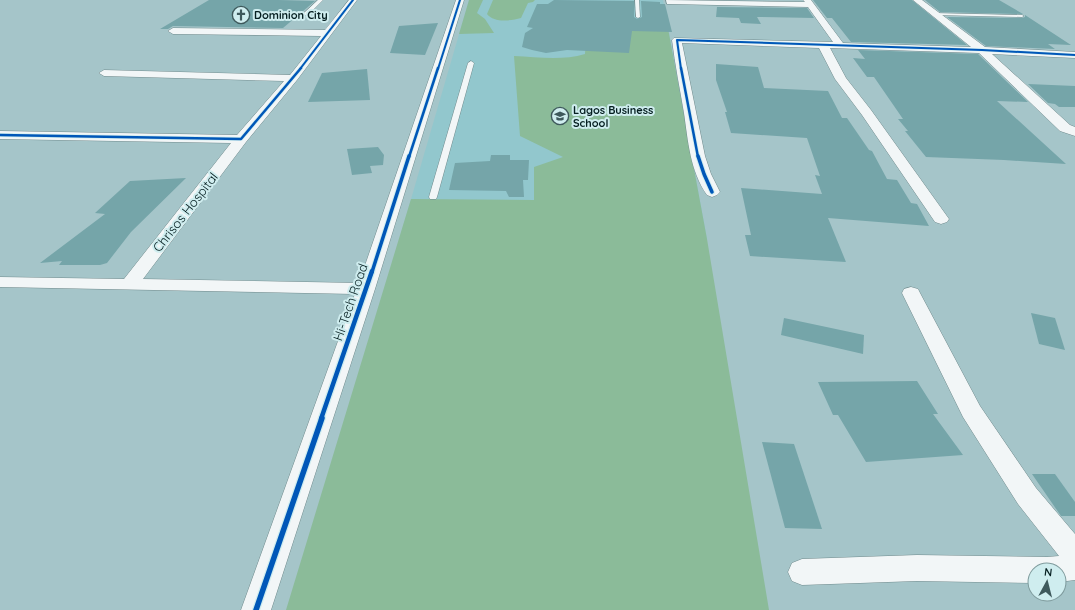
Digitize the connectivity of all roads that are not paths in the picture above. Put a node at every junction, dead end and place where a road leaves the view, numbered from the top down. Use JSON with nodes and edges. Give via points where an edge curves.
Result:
{"nodes":[{"id":1,"x":321,"y":0,"type":"edge"},
{"id":2,"x":353,"y":0,"type":"edge"},
{"id":3,"x":460,"y":0,"type":"edge"},
{"id":4,"x":637,"y":0,"type":"edge"},
{"id":5,"x":670,"y":0,"type":"edge"},
{"id":6,"x":918,"y":0,"type":"edge"},
{"id":7,"x":809,"y":2,"type":"edge"},
{"id":8,"x":306,"y":14,"type":"dead end"},
{"id":9,"x":935,"y":14,"type":"junction"},
{"id":10,"x":1022,"y":16,"type":"dead end"},
{"id":11,"x":638,"y":17,"type":"dead end"},
{"id":12,"x":173,"y":31,"type":"dead end"},
{"id":13,"x":327,"y":33,"type":"junction"},
{"id":14,"x":823,"y":45,"type":"junction"},
{"id":15,"x":841,"y":46,"type":"junction"},
{"id":16,"x":982,"y":50,"type":"junction"},
{"id":17,"x":1075,"y":55,"type":"edge"},
{"id":18,"x":470,"y":63,"type":"dead end"},
{"id":19,"x":104,"y":74,"type":"dead end"},
{"id":20,"x":293,"y":78,"type":"junction"},
{"id":21,"x":1075,"y":132,"type":"edge"},
{"id":22,"x":0,"y":135,"type":"edge"},
{"id":23,"x":241,"y":139,"type":"junction"},
{"id":24,"x":712,"y":192,"type":"dead end"},
{"id":25,"x":433,"y":197,"type":"dead end"},
{"id":26,"x":941,"y":219,"type":"dead end"},
{"id":27,"x":0,"y":282,"type":"edge"},
{"id":28,"x":128,"y":285,"type":"junction"},
{"id":29,"x":366,"y":289,"type":"junction"},
{"id":30,"x":911,"y":293,"type":"dead end"},
{"id":31,"x":1075,"y":554,"type":"edge"},
{"id":32,"x":1075,"y":567,"type":"edge"},
{"id":33,"x":802,"y":572,"type":"dead end"},
{"id":34,"x":256,"y":610,"type":"edge"}],
"edges":[{"from":1,"to":8,"type":"lane"},
{"from":2,"to":13,"type":"street","name":"Chrisos Hospital"},
{"from":3,"to":29,"type":"street","name":"Hi-Tech Road"},
{"from":4,"to":11,"type":"lane"},
{"from":5,"to":7,"type":"street"},
{"from":6,"to":9,"type":"street"},
{"from":7,"to":15,"type":"street"},
{"from":9,"to":10,"type":"lane"},
{"from":9,"to":16,"type":"street"},
{"from":12,"to":13,"type":"street"},
{"from":13,"to":20,"type":"street","name":"Chrisos Hospital"},
{"from":14,"to":15,"type":"street"},
{"from":14,"to":24,"type":"street","via":[[677,40],[697,155],[701,171]]},
{"from":14,"to":26,"type":"street","via":[[841,79]]},
{"from":15,"to":16,"type":"street"},
{"from":16,"to":17,"type":"street"},
{"from":16,"to":21,"type":"street","via":[[1065,128]]},
{"from":18,"to":25,"type":"lane"},
{"from":19,"to":20,"type":"street"},
{"from":20,"to":23,"type":"street","name":"Chrisos Hospital"},
{"from":22,"to":23,"type":"street"},
{"from":23,"to":28,"type":"street","name":"Chrisos Hospital"},
{"from":27,"to":28,"type":"street"},
{"from":28,"to":29,"type":"street"},
{"from":29,"to":34,"type":"street","name":"Hi-Tech Road"},
{"from":30,"to":31,"type":"street","via":[[971,411],[1027,496]]},
{"from":32,"to":33,"type":"street","via":[[1048,570],[917,568]]}]}
